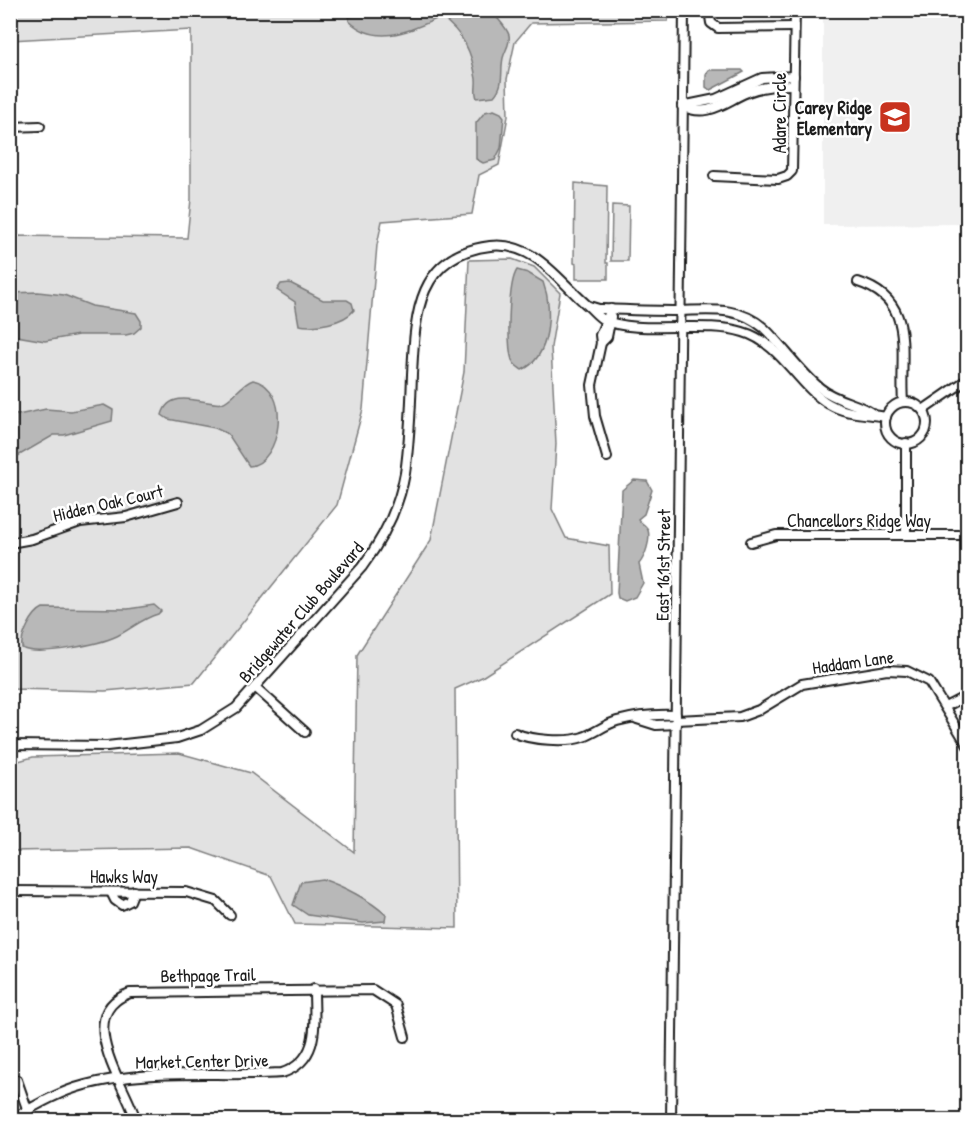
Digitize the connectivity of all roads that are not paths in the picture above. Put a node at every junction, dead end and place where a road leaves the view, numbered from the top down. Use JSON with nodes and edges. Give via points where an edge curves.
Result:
{"nodes":[{"id":1,"x":684,"y":10,"type":"edge"},
{"id":2,"x":709,"y":10,"type":"edge"},
{"id":3,"x":795,"y":10,"type":"edge"},
{"id":4,"x":794,"y":27,"type":"junction"},
{"id":5,"x":793,"y":80,"type":"junction"},
{"id":6,"x":682,"y":106,"type":"junction"},
{"id":7,"x":40,"y":126,"type":"dead end"},
{"id":8,"x":10,"y":127,"type":"edge"},
{"id":9,"x":714,"y":176,"type":"dead end"},
{"id":10,"x":858,"y":282,"type":"dead end"},
{"id":11,"x":587,"y":306,"type":"junction"},
{"id":12,"x":611,"y":309,"type":"junction"},
{"id":13,"x":680,"y":311,"type":"junction"},
{"id":14,"x":608,"y":321,"type":"junction"},
{"id":15,"x":680,"y":326,"type":"junction"},
{"id":16,"x":968,"y":378,"type":"edge"},
{"id":17,"x":903,"y":402,"type":"junction"},
{"id":18,"x":923,"y":410,"type":"junction"},
{"id":19,"x":873,"y":414,"type":"junction"},
{"id":20,"x":886,"y":417,"type":"junction"},
{"id":21,"x":906,"y":443,"type":"junction"},
{"id":22,"x":607,"y":457,"type":"dead end"},
{"id":23,"x":178,"y":502,"type":"dead end"},
{"id":24,"x":906,"y":535,"type":"junction"},
{"id":25,"x":968,"y":535,"type":"edge"},
{"id":26,"x":751,"y":542,"type":"dead end"},
{"id":27,"x":10,"y":543,"type":"edge"},
{"id":28,"x":255,"y":687,"type":"junction"},
{"id":29,"x":968,"y":694,"type":"edge"},
{"id":30,"x":945,"y":707,"type":"junction"},
{"id":31,"x":676,"y":720,"type":"junction"},
{"id":32,"x":305,"y":732,"type":"dead end"},
{"id":33,"x":515,"y":733,"type":"dead end"},
{"id":34,"x":10,"y":745,"type":"edge"},
{"id":35,"x":968,"y":746,"type":"edge"},
{"id":36,"x":10,"y":891,"type":"edge"},
{"id":37,"x":111,"y":891,"type":"junction"},
{"id":38,"x":134,"y":891,"type":"junction"},
{"id":39,"x":230,"y":915,"type":"dead end"},
{"id":40,"x":314,"y":989,"type":"junction"},
{"id":41,"x":405,"y":1037,"type":"dead end"},
{"id":42,"x":17,"y":1078,"type":"edge"},
{"id":43,"x":119,"y":1079,"type":"junction"},
{"id":44,"x":28,"y":1110,"type":"junction"},
{"id":45,"x":10,"y":1112,"type":"edge"},
{"id":46,"x":10,"y":1120,"type":"edge"},
{"id":47,"x":31,"y":1120,"type":"edge"},
{"id":48,"x":136,"y":1120,"type":"edge"},
{"id":49,"x":671,"y":1120,"type":"edge"}],
"edges":[{"from":1,"to":6,"type":"street","name":"East 161st Street"},
{"from":2,"to":4,"type":"street","via":[[711,23],[718,28]]},
{"from":3,"to":4,"type":"street","name":"Adare Circle"},
{"from":4,"to":5,"type":"street","name":"Adare Circle"},
{"from":5,"to":6,"type":"street","via":[[743,94],[706,111]]},
{"from":5,"to":9,"type":"street","name":"Adare Circle","via":[[792,171],[778,179]]},
{"from":6,"to":13,"type":"street","name":"East 161st Street"},
{"from":7,"to":8,"type":"street"},
{"from":10,"to":17,"type":"street","via":[[886,295],[899,315]]},
{"from":11,"to":12,"type":"street"},
{"from":11,"to":14,"type":"street","name":"Bridgewater Club Boulevard"},
{"from":11,"to":28,"type":"street","name":"Bridgewater Club Boulevard","via":[[547,264],[507,247],[492,246],[458,255],[430,279],[417,311],[408,448],[393,516],[362,567]]},
{"from":12,"to":13,"type":"street"},
{"from":12,"to":14,"type":"street"},
{"from":13,"to":15,"type":"street","name":"East 161st Street"},
{"from":13,"to":19,"type":"street","via":[[713,308],[746,317],[762,327],[823,390]]},
{"from":14,"to":15,"type":"street"},
{"from":14,"to":22,"type":"street","via":[[592,393]]},
{"from":15,"to":19,"type":"street","via":[[742,331],[780,356],[832,406],[860,415]]},
{"from":15,"to":31,"type":"street","name":"East 161st Street"},
{"from":16,"to":18,"type":"street"},
{"from":17,"to":18,"type":"street"},
{"from":17,"to":20,"type":"street"},
{"from":18,"to":21,"type":"street","via":[[925,432]]},
{"from":19,"to":20,"type":"street"},
{"from":20,"to":21,"type":"street","via":[[886,428],[892,437]]},
{"from":21,"to":24,"type":"street"},
{"from":23,"to":27,"type":"street","name":"Hidden Oak Court","via":[[126,517],[80,522]]},
{"from":24,"to":25,"type":"street","name":"Chancellors Ridge Way"},
{"from":24,"to":26,"type":"street","name":"Chancellors Ridge Way","via":[[776,535]]},
{"from":28,"to":32,"type":"street"},
{"from":28,"to":34,"type":"street","name":"Bridgewater Club Boulevard","via":[[220,719],[177,738],[107,746]]},
{"from":29,"to":30,"type":"street"},
{"from":30,"to":31,"type":"street","name":"Haddam Lane","via":[[935,689],[920,676],[887,670],[802,684],[740,717]]},
{"from":30,"to":35,"type":"street","name":"Haddam Lane"},
{"from":31,"to":33,"type":"street","name":"Haddam Lane","via":[[649,715],[612,723],[578,739],[528,739]]},
{"from":31,"to":49,"type":"street","name":"East 161st Street"},
{"from":36,"to":37,"type":"street","name":"Hawks Way"},
{"from":37,"to":38,"type":"street","name":"Hawks Way"},
{"from":37,"to":38,"type":"street","via":[[122,905],[130,901]]},
{"from":38,"to":39,"type":"street","name":"Hawks Way","via":[[196,894],[223,906]]},
{"from":40,"to":41,"type":"street","name":"Bethpage Trail","via":[[379,992],[396,1005]]},
{"from":40,"to":43,"type":"street","name":"Market Center Drive","via":[[314,1043],[309,1055],[293,1070],[282,1074]]},
{"from":40,"to":43,"type":"street","name":"Bethpage Trail","via":[[138,991],[125,995],[108,1010],[102,1031]]},
{"from":42,"to":44,"type":"street"},
{"from":43,"to":44,"type":"street","name":"Market Center Drive","via":[[63,1092]]},
{"from":43,"to":48,"type":"street","name":"Bethpage Trail"},
{"from":44,"to":45,"type":"street","name":"Market Center Drive"},
{"from":44,"to":46,"type":"street","name":"Market Center Drive"},
{"from":44,"to":47,"type":"street"}]}
